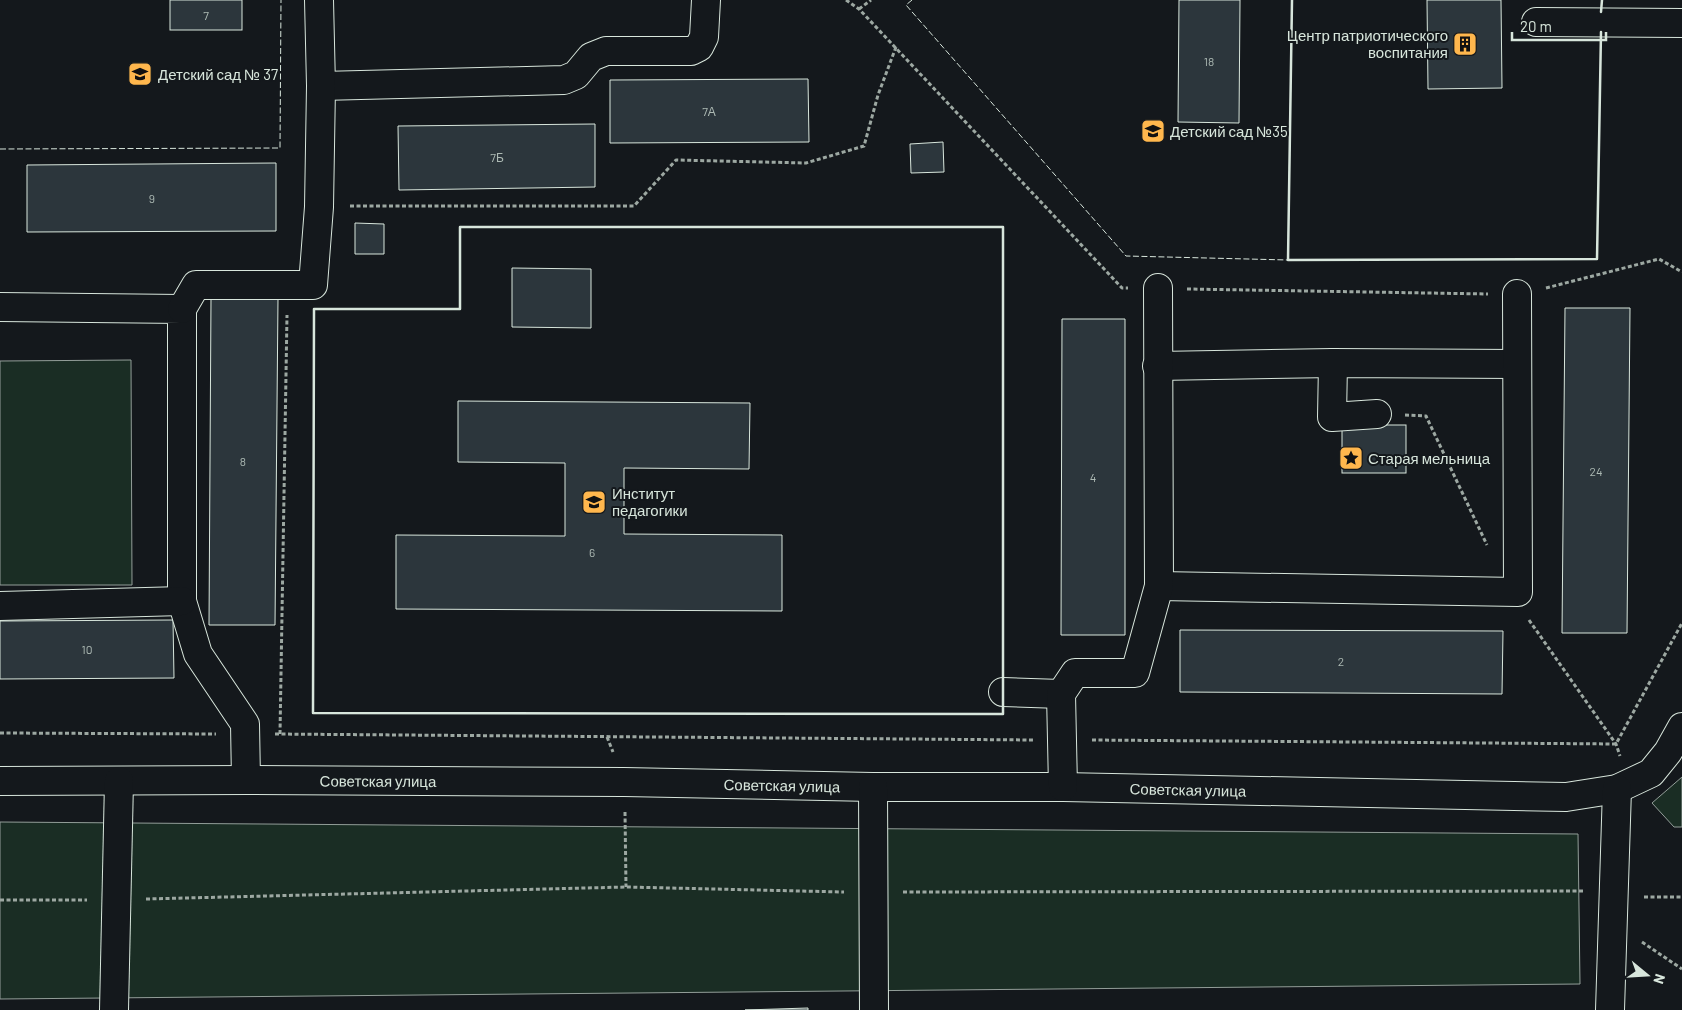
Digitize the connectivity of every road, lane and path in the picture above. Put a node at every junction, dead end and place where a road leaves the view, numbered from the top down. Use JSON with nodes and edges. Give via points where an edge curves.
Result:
{"nodes":[{"id":1,"x":319,"y":0,"type":"edge"},
{"id":2,"x":706,"y":0,"type":"edge"},
{"id":3,"x":846,"y":0,"type":"edge"},
{"id":4,"x":871,"y":0,"type":"edge"},
{"id":5,"x":859,"y":9,"type":"junction"},
{"id":6,"x":1536,"y":22,"type":"dead end"},
{"id":7,"x":1682,"y":23,"type":"edge"},
{"id":8,"x":896,"y":47,"type":"junction"},
{"id":9,"x":321,"y":86,"type":"junction"},
{"id":10,"x":319,"y":206,"type":"junction"},
{"id":11,"x":1682,"y":272,"type":"edge"},
{"id":12,"x":288,"y":286,"type":"junction"},
{"id":13,"x":1158,"y":288,"type":"junction"},
{"id":14,"x":1517,"y":294,"type":"junction"},
{"id":15,"x":0,"y":307,"type":"edge"},
{"id":16,"x":182,"y":309,"type":"junction"},
{"id":17,"x":1333,"y":363,"type":"junction"},
{"id":18,"x":1518,"y":364,"type":"junction"},
{"id":19,"x":1158,"y":366,"type":"junction"},
{"id":20,"x":1377,"y":414,"type":"joint"},
{"id":21,"x":1488,"y":548,"type":"dead end"},
{"id":22,"x":1159,"y":586,"type":"junction"},
{"id":23,"x":1509,"y":592,"type":"junction"},
{"id":24,"x":182,"y":601,"type":"junction"},
{"id":25,"x":0,"y":606,"type":"edge"},
{"id":26,"x":1682,"y":623,"type":"edge"},
{"id":27,"x":1003,"y":692,"type":"dead end"},
{"id":28,"x":1062,"y":694,"type":"junction"},
{"id":29,"x":1682,"y":727,"type":"edge"},
{"id":30,"x":0,"y":733,"type":"edge"},
{"id":31,"x":246,"y":734,"type":"junction"},
{"id":32,"x":280,"y":734,"type":"junction"},
{"id":33,"x":1062,"y":740,"type":"junction"},
{"id":34,"x":1616,"y":744,"type":"junction"},
{"id":35,"x":246,"y":780,"type":"junction"},
{"id":36,"x":0,"y":781,"type":"edge"},
{"id":37,"x":118,"y":781,"type":"junction"},
{"id":38,"x":1623,"y":786,"type":"junction"},
{"id":39,"x":873,"y":787,"type":"junction"},
{"id":40,"x":1063,"y":787,"type":"junction"},
{"id":41,"x":114,"y":1010,"type":"edge"},
{"id":42,"x":874,"y":1010,"type":"edge"},
{"id":43,"x":1610,"y":1010,"type":"edge"}],
"edges":[{"from":1,"to":9,"type":"street"},
{"from":2,"to":9,"type":"street","via":[[704,37],[699,47],[691,51],[606,51],[591,57],[576,75],[564,80]]},
{"from":3,"to":5,"type":"path"},
{"from":4,"to":5,"type":"path"},
{"from":5,"to":8,"type":"path"},
{"from":6,"to":7,"type":"street"},
{"from":8,"to":10,"type":"path","via":[[864,146],[806,163],[676,160],[634,206]]},
{"from":8,"to":13,"type":"path","via":[[1122,288]]},
{"from":9,"to":10,"type":"street"},
{"from":10,"to":12,"type":"street","via":[[313,284]]},
{"from":11,"to":14,"type":"path","via":[[1659,259]]},
{"from":12,"to":16,"type":"street","via":[[196,285]]},
{"from":12,"to":32,"type":"path"},
{"from":13,"to":14,"type":"path"},
{"from":13,"to":19,"type":"street"},
{"from":14,"to":18,"type":"street"},
{"from":15,"to":16,"type":"street"},
{"from":16,"to":24,"type":"street"},
{"from":17,"to":18,"type":"street"},
{"from":17,"to":19,"type":"street"},
{"from":17,"to":20,"type":"street","via":[[1332,417]]},
{"from":18,"to":23,"type":"street","via":[[1518,592]]},
{"from":19,"to":22,"type":"street"},
{"from":20,"to":21,"type":"path","via":[[1426,416]]},
{"from":22,"to":23,"type":"street"},
{"from":22,"to":28,"type":"street","via":[[1135,673],[1075,673]]},
{"from":23,"to":34,"type":"path"},
{"from":24,"to":25,"type":"street"},
{"from":24,"to":31,"type":"street","via":[[198,654],[245,724]]},
{"from":26,"to":34,"type":"path"},
{"from":27,"to":28,"type":"street"},
{"from":28,"to":33,"type":"street"},
{"from":29,"to":38,"type":"street","name":"Советская улица","via":[[1651,773]]},
{"from":30,"to":31,"type":"path"},
{"from":31,"to":32,"type":"path"},
{"from":31,"to":35,"type":"street"},
{"from":32,"to":33,"type":"path"},
{"from":33,"to":34,"type":"path"},
{"from":33,"to":40,"type":"street"},
{"from":34,"to":38,"type":"path"},
{"from":35,"to":37,"type":"street","name":"Советская улица"},
{"from":35,"to":39,"type":"street","name":"Советская улица"},
{"from":36,"to":37,"type":"street","name":"Советская улица"},
{"from":37,"to":41,"type":"street"},
{"from":38,"to":40,"type":"street","name":"Советская улица","via":[[1566,797]]},
{"from":38,"to":43,"type":"street"},
{"from":39,"to":40,"type":"street","name":"Советская улица"},
{"from":39,"to":42,"type":"street"}]}
